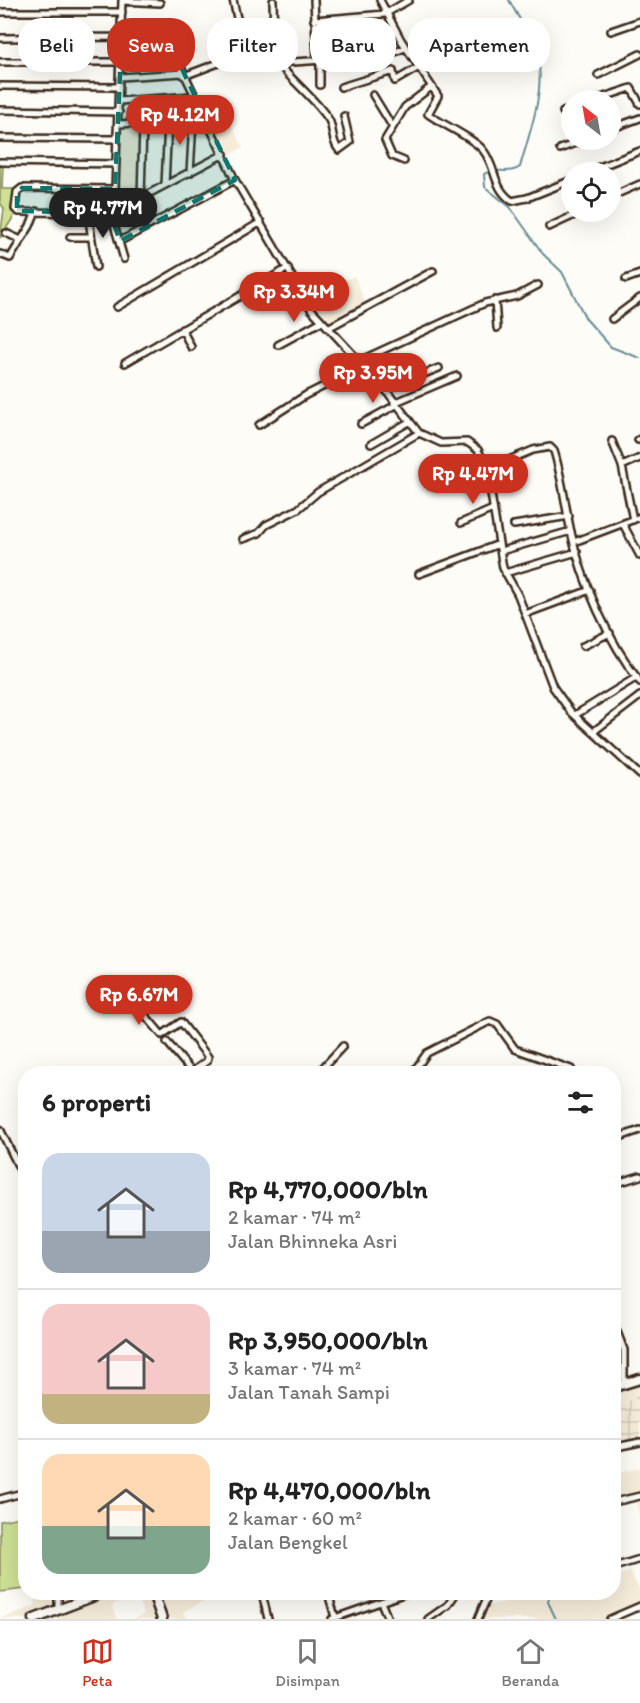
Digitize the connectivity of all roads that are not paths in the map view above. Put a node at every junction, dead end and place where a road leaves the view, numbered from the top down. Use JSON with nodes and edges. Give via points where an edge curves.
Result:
{"nodes":[{"id":1,"x":233,"y":0,"type":"edge"},
{"id":2,"x":314,"y":0,"type":"edge"},
{"id":3,"x":380,"y":0,"type":"edge"},
{"id":4,"x":410,"y":0,"type":"edge"},
{"id":5,"x":122,"y":1,"type":"edge"},
{"id":6,"x":273,"y":2,"type":"dead end"},
{"id":7,"x":160,"y":3,"type":"dead end"},
{"id":8,"x":0,"y":12,"type":"edge"},
{"id":9,"x":122,"y":12,"type":"junction"},
{"id":10,"x":385,"y":14,"type":"junction"},
{"id":11,"x":122,"y":18,"type":"edge"},
{"id":12,"x":237,"y":18,"type":"edge"},
{"id":13,"x":273,"y":18,"type":"edge"},
{"id":14,"x":314,"y":18,"type":"edge"},
{"id":15,"x":338,"y":18,"type":"edge"},
{"id":16,"x":640,"y":21,"type":"edge"},
{"id":17,"x":611,"y":31,"type":"dead end"},
{"id":18,"x":107,"y":37,"type":"edge"},
{"id":19,"x":0,"y":38,"type":"edge"},
{"id":20,"x":405,"y":48,"type":"junction"},
{"id":21,"x":396,"y":52,"type":"edge"},
{"id":22,"x":408,"y":52,"type":"edge"},
{"id":23,"x":640,"y":54,"type":"edge"},
{"id":24,"x":0,"y":62,"type":"edge"},
{"id":25,"x":107,"y":62,"type":"edge"},
{"id":26,"x":207,"y":66,"type":"edge"},
{"id":27,"x":120,"y":72,"type":"edge"},
{"id":28,"x":288,"y":72,"type":"edge"},
{"id":29,"x":319,"y":72,"type":"edge"},
{"id":30,"x":412,"y":72,"type":"edge"},
{"id":31,"x":422,"y":72,"type":"edge"},
{"id":32,"x":184,"y":74,"type":"junction"},
{"id":33,"x":598,"y":75,"type":"dead end"},
{"id":34,"x":120,"y":77,"type":"junction"},
{"id":35,"x":320,"y":85,"type":"dead end"},
{"id":36,"x":0,"y":86,"type":"edge"},
{"id":37,"x":119,"y":87,"type":"junction"},
{"id":38,"x":341,"y":87,"type":"dead end"},
{"id":39,"x":432,"y":87,"type":"junction"},
{"id":40,"x":621,"y":91,"type":"edge"},
{"id":41,"x":373,"y":95,"type":"dead end"},
{"id":42,"x":194,"y":96,"type":"junction"},
{"id":43,"x":119,"y":101,"type":"junction"},
{"id":44,"x":640,"y":104,"type":"edge"},
{"id":45,"x":0,"y":110,"type":"edge"},
{"id":46,"x":119,"y":112,"type":"junction"},
{"id":47,"x":344,"y":116,"type":"dead end"},
{"id":48,"x":640,"y":118,"type":"edge"},
{"id":49,"x":206,"y":120,"type":"junction"},
{"id":50,"x":193,"y":121,"type":"junction"},
{"id":51,"x":168,"y":123,"type":"junction"},
{"id":52,"x":118,"y":124,"type":"junction"},
{"id":53,"x":143,"y":125,"type":"junction"},
{"id":54,"x":621,"y":125,"type":"edge"},
{"id":55,"x":392,"y":126,"type":"junction"},
{"id":56,"x":0,"y":138,"type":"edge"},
{"id":57,"x":117,"y":139,"type":"junction"},
{"id":58,"x":640,"y":151,"type":"edge"},
{"id":59,"x":224,"y":154,"type":"junction"},
{"id":60,"x":404,"y":161,"type":"dead end"},
{"id":61,"x":0,"y":162,"type":"edge"},
{"id":62,"x":612,"y":162,"type":"edge"},
{"id":63,"x":116,"y":164,"type":"junction"},
{"id":64,"x":190,"y":173,"type":"junction"},
{"id":65,"x":235,"y":180,"type":"junction"},
{"id":66,"x":561,"y":184,"type":"edge"},
{"id":67,"x":640,"y":184,"type":"edge"},
{"id":68,"x":165,"y":185,"type":"junction"},
{"id":69,"x":116,"y":189,"type":"junction"},
{"id":70,"x":621,"y":192,"type":"edge"},
{"id":71,"x":141,"y":197,"type":"junction"},
{"id":72,"x":36,"y":211,"type":"junction"},
{"id":73,"x":88,"y":213,"type":"junction"},
{"id":74,"x":112,"y":213,"type":"junction"},
{"id":75,"x":561,"y":221,"type":"edge"},
{"id":76,"x":261,"y":222,"type":"junction"},
{"id":77,"x":549,"y":227,"type":"dead end"},
{"id":78,"x":6,"y":233,"type":"dead end"},
{"id":79,"x":70,"y":237,"type":"dead end"},
{"id":80,"x":91,"y":237,"type":"junction"},
{"id":81,"x":21,"y":240,"type":"junction"},
{"id":82,"x":120,"y":241,"type":"junction"},
{"id":83,"x":0,"y":254,"type":"edge"},
{"id":84,"x":124,"y":259,"type":"dead end"},
{"id":85,"x":96,"y":267,"type":"dead end"},
{"id":86,"x":288,"y":268,"type":"junction"},
{"id":87,"x":433,"y":271,"type":"dead end"},
{"id":88,"x":640,"y":274,"type":"edge"},
{"id":89,"x":626,"y":279,"type":"dead end"},
{"id":90,"x":538,"y":285,"type":"dead end"},
{"id":91,"x":640,"y":298,"type":"edge"},
{"id":92,"x":495,"y":300,"type":"junction"},
{"id":93,"x":117,"y":307,"type":"dead end"},
{"id":94,"x":612,"y":319,"type":"dead end"},
{"id":95,"x":322,"y":321,"type":"junction"},
{"id":96,"x":328,"y":328,"type":"junction"},
{"id":97,"x":497,"y":328,"type":"dead end"},
{"id":98,"x":182,"y":329,"type":"junction"},
{"id":99,"x":278,"y":345,"type":"dead end"},
{"id":100,"x":191,"y":347,"type":"dead end"},
{"id":101,"x":359,"y":361,"type":"junction"},
{"id":102,"x":124,"y":363,"type":"dead end"},
{"id":103,"x":364,"y":366,"type":"junction"},
{"id":104,"x":439,"y":368,"type":"dead end"},
{"id":105,"x":457,"y":376,"type":"dead end"},
{"id":106,"x":385,"y":389,"type":"junction"},
{"id":107,"x":395,"y":404,"type":"junction"},
{"id":108,"x":409,"y":422,"type":"junction"},
{"id":109,"x":362,"y":424,"type":"dead end"},
{"id":110,"x":259,"y":425,"type":"dead end"},
{"id":111,"x":419,"y":433,"type":"junction"},
{"id":112,"x":612,"y":441,"type":"dead end"},
{"id":113,"x":371,"y":444,"type":"dead end"},
{"id":114,"x":640,"y":458,"type":"edge"},
{"id":115,"x":622,"y":466,"type":"junction"},
{"id":116,"x":487,"y":469,"type":"junction"},
{"id":117,"x":493,"y":509,"type":"junction"},
{"id":118,"x":569,"y":516,"type":"junction"},
{"id":119,"x":640,"y":517,"type":"edge"},
{"id":120,"x":633,"y":520,"type":"junction"},
{"id":121,"x":462,"y":523,"type":"dead end"},
{"id":122,"x":623,"y":524,"type":"junction"},
{"id":123,"x":514,"y":525,"type":"dead end"},
{"id":124,"x":571,"y":531,"type":"junction"},
{"id":125,"x":243,"y":538,"type":"dead end"},
{"id":126,"x":574,"y":542,"type":"junction"},
{"id":127,"x":499,"y":544,"type":"junction"},
{"id":128,"x":501,"y":551,"type":"junction"},
{"id":129,"x":577,"y":552,"type":"junction"},
{"id":130,"x":640,"y":556,"type":"edge"},
{"id":131,"x":505,"y":573,"type":"junction"},
{"id":132,"x":419,"y":574,"type":"dead end"},
{"id":133,"x":590,"y":590,"type":"junction"},
{"id":134,"x":525,"y":614,"type":"junction"},
{"id":135,"x":610,"y":633,"type":"junction"},
{"id":136,"x":583,"y":646,"type":"dead end"},
{"id":137,"x":639,"y":679,"type":"edge"},
{"id":138,"x":640,"y":696,"type":"edge"},
{"id":139,"x":575,"y":715,"type":"junction"},
{"id":140,"x":593,"y":732,"type":"junction"},
{"id":141,"x":640,"y":775,"type":"edge"},
{"id":142,"x":134,"y":1002,"type":"dead end"},
{"id":143,"x":167,"y":1042,"type":"dead end"},
{"id":144,"x":343,"y":1046,"type":"dead end"},
{"id":145,"x":185,"y":1066,"type":"edge"},
{"id":146,"x":198,"y":1066,"type":"edge"},
{"id":147,"x":324,"y":1066,"type":"edge"},
{"id":148,"x":418,"y":1066,"type":"edge"},
{"id":149,"x":563,"y":1066,"type":"edge"},
{"id":150,"x":0,"y":1129,"type":"edge"},
{"id":151,"x":640,"y":1130,"type":"edge"},
{"id":152,"x":621,"y":1137,"type":"edge"},
{"id":153,"x":18,"y":1166,"type":"edge"},
{"id":154,"x":640,"y":1176,"type":"edge"},
{"id":155,"x":621,"y":1182,"type":"edge"},
{"id":156,"x":621,"y":1342,"type":"edge"},
{"id":157,"x":640,"y":1379,"type":"edge"},
{"id":158,"x":624,"y":1384,"type":"junction"},
{"id":159,"x":621,"y":1385,"type":"edge"},
{"id":160,"x":640,"y":1442,"type":"edge"},
{"id":161,"x":621,"y":1446,"type":"edge"},
{"id":162,"x":18,"y":1494,"type":"edge"},
{"id":163,"x":640,"y":1496,"type":"edge"},
{"id":164,"x":0,"y":1499,"type":"edge"},
{"id":165,"x":621,"y":1500,"type":"edge"},
{"id":166,"x":640,"y":1559,"type":"edge"},
{"id":167,"x":621,"y":1566,"type":"edge"},
{"id":168,"x":58,"y":1600,"type":"edge"},
{"id":169,"x":83,"y":1600,"type":"edge"},
{"id":170,"x":155,"y":1600,"type":"edge"},
{"id":171,"x":264,"y":1600,"type":"edge"},
{"id":172,"x":329,"y":1600,"type":"edge"},
{"id":173,"x":387,"y":1600,"type":"edge"},
{"id":174,"x":451,"y":1600,"type":"edge"},
{"id":175,"x":486,"y":1600,"type":"edge"},
{"id":176,"x":381,"y":1602,"type":"junction"},
{"id":177,"x":640,"y":1606,"type":"edge"},
{"id":178,"x":58,"y":1609,"type":"junction"},
{"id":179,"x":333,"y":1618,"type":"edge"},
{"id":180,"x":34,"y":1619,"type":"edge"},
{"id":181,"x":162,"y":1619,"type":"edge"},
{"id":182,"x":268,"y":1619,"type":"edge"},
{"id":183,"x":388,"y":1619,"type":"edge"},
{"id":184,"x":428,"y":1619,"type":"edge"},
{"id":185,"x":478,"y":1619,"type":"edge"},
{"id":186,"x":610,"y":1619,"type":"edge"}],
"edges":[{"from":1,"to":12,"type":"street"},
{"from":2,"to":14,"type":"street"},
{"from":3,"to":10,"type":"street"},
{"from":4,"to":10,"type":"street"},
{"from":5,"to":7,"type":"street"},
{"from":5,"to":9,"type":"street"},
{"from":6,"to":13,"type":"street"},
{"from":8,"to":9,"type":"street"},
{"from":9,"to":11,"type":"street"},
{"from":10,"to":15,"type":"street"},
{"from":10,"to":20,"type":"street"},
{"from":16,"to":17,"type":"street"},
{"from":18,"to":19,"type":"street"},
{"from":20,"to":21,"type":"street"},
{"from":20,"to":22,"type":"street"},
{"from":23,"to":33,"type":"street"},
{"from":24,"to":25,"type":"street"},
{"from":26,"to":32,"type":"street"},
{"from":27,"to":34,"type":"street"},
{"from":28,"to":47,"type":"street","via":[[328,119],[339,150],[350,142]]},
{"from":29,"to":35,"type":"street"},
{"from":30,"to":38,"type":"street","via":[[395,81],[393,71]]},
{"from":31,"to":39,"type":"street"},
{"from":32,"to":34,"type":"street"},
{"from":32,"to":42,"type":"street"},
{"from":34,"to":37,"type":"street"},
{"from":36,"to":37,"type":"street"},
{"from":37,"to":43,"type":"street"},
{"from":39,"to":55,"type":"street","via":[[405,107]]},
{"from":39,"to":66,"type":"street","via":[[438,98],[428,114],[479,146],[492,165],[498,189],[512,201]]},
{"from":40,"to":44,"type":"street","via":[[631,88]]},
{"from":41,"to":55,"type":"street"},
{"from":42,"to":43,"type":"street"},
{"from":42,"to":49,"type":"street"},
{"from":43,"to":46,"type":"street"},
{"from":45,"to":46,"type":"street"},
{"from":46,"to":52,"type":"street"},
{"from":48,"to":54,"type":"street"},
{"from":49,"to":50,"type":"street"},
{"from":49,"to":59,"type":"street"},
{"from":50,"to":51,"type":"street"},
{"from":50,"to":64,"type":"street"},
{"from":51,"to":53,"type":"street"},
{"from":51,"to":68,"type":"street"},
{"from":52,"to":53,"type":"street"},
{"from":52,"to":57,"type":"street"},
{"from":53,"to":71,"type":"street"},
{"from":55,"to":60,"type":"street","via":[[386,146],[394,158]]},
{"from":56,"to":57,"type":"street"},
{"from":57,"to":63,"type":"street"},
{"from":58,"to":62,"type":"street"},
{"from":59,"to":64,"type":"street"},
{"from":59,"to":65,"type":"street"},
{"from":61,"to":63,"type":"street"},
{"from":63,"to":69,"type":"street"},
{"from":64,"to":68,"type":"street"},
{"from":65,"to":76,"type":"street"},
{"from":65,"to":82,"type":"street"},
{"from":67,"to":70,"type":"street"},
{"from":68,"to":71,"type":"street"},
{"from":69,"to":72,"type":"street","via":[[18,190],[16,210]]},
{"from":69,"to":74,"type":"street"},
{"from":71,"to":74,"type":"street"},
{"from":72,"to":73,"type":"street"},
{"from":72,"to":81,"type":"street"},
{"from":73,"to":74,"type":"street"},
{"from":73,"to":80,"type":"street"},
{"from":74,"to":82,"type":"street"},
{"from":75,"to":77,"type":"street"},
{"from":76,"to":86,"type":"street"},
{"from":76,"to":93,"type":"street"},
{"from":78,"to":81,"type":"street"},
{"from":79,"to":80,"type":"street"},
{"from":80,"to":85,"type":"street"},
{"from":81,"to":83,"type":"street","via":[[10,258]]},
{"from":82,"to":84,"type":"street"},
{"from":86,"to":95,"type":"street"},
{"from":86,"to":98,"type":"street"},
{"from":87,"to":96,"type":"street"},
{"from":88,"to":89,"type":"street"},
{"from":90,"to":92,"type":"street","via":[[517,296]]},
{"from":91,"to":94,"type":"street"},
{"from":92,"to":97,"type":"street"},
{"from":92,"to":101,"type":"street"},
{"from":95,"to":96,"type":"street"},
{"from":95,"to":99,"type":"street"},
{"from":96,"to":101,"type":"street"},
{"from":98,"to":100,"type":"street"},
{"from":98,"to":102,"type":"street"},
{"from":101,"to":103,"type":"street"},
{"from":103,"to":106,"type":"street"},
{"from":103,"to":110,"type":"street","via":[[306,395]]},
{"from":104,"to":106,"type":"street"},
{"from":105,"to":107,"type":"street"},
{"from":106,"to":107,"type":"street"},
{"from":107,"to":108,"type":"street"},
{"from":107,"to":109,"type":"street"},
{"from":108,"to":111,"type":"street"},
{"from":108,"to":113,"type":"street"},
{"from":111,"to":116,"type":"street","via":[[441,443],[473,445]]},
{"from":111,"to":125,"type":"street","via":[[318,492],[259,533]]},
{"from":112,"to":115,"type":"street"},
{"from":114,"to":115,"type":"street"},
{"from":115,"to":120,"type":"street"},
{"from":116,"to":117,"type":"street"},
{"from":116,"to":118,"type":"street","via":[[550,447],[557,461]]},
{"from":117,"to":121,"type":"street"},
{"from":117,"to":127,"type":"street"},
{"from":118,"to":123,"type":"street"},
{"from":118,"to":124,"type":"street"},
{"from":119,"to":120,"type":"street"},
{"from":120,"to":122,"type":"street"},
{"from":122,"to":126,"type":"street"},
{"from":122,"to":130,"type":"street"},
{"from":124,"to":126,"type":"street"},
{"from":124,"to":128,"type":"street"},
{"from":126,"to":129,"type":"street"},
{"from":127,"to":128,"type":"street"},
{"from":127,"to":132,"type":"street"},
{"from":128,"to":131,"type":"street"},
{"from":129,"to":131,"type":"street"},
{"from":129,"to":133,"type":"street"},
{"from":131,"to":134,"type":"street"},
{"from":133,"to":134,"type":"street"},
{"from":133,"to":135,"type":"street"},
{"from":134,"to":139,"type":"street","via":[[553,687]]},
{"from":135,"to":136,"type":"street"},
{"from":135,"to":137,"type":"street"},
{"from":137,"to":139,"type":"street"},
{"from":138,"to":140,"type":"street"},
{"from":139,"to":140,"type":"street"},
{"from":140,"to":141,"type":"street"},
{"from":142,"to":146,"type":"street","via":[[162,1035],[181,1022],[208,1058]]},
{"from":143,"to":145,"type":"street"},
{"from":144,"to":147,"type":"street"},
{"from":148,"to":149,"type":"street","via":[[427,1053],[490,1021],[497,1024],[515,1048]]},
{"from":150,"to":153,"type":"street"},
{"from":151,"to":152,"type":"street"},
{"from":154,"to":155,"type":"street"},
{"from":156,"to":158,"type":"street"},
{"from":157,"to":158,"type":"main road"},
{"from":158,"to":159,"type":"main road"},
{"from":160,"to":161,"type":"street"},
{"from":162,"to":164,"type":"street"},
{"from":163,"to":165,"type":"street"},
{"from":166,"to":167,"type":"street"},
{"from":168,"to":178,"type":"street"},
{"from":169,"to":178,"type":"main road"},
{"from":170,"to":181,"type":"main road"},
{"from":171,"to":182,"type":"street"},
{"from":172,"to":179,"type":"street"},
{"from":173,"to":176,"type":"street"},
{"from":174,"to":184,"type":"street"},
{"from":175,"to":185,"type":"street"},
{"from":176,"to":179,"type":"street"},
{"from":176,"to":183,"type":"street"},
{"from":177,"to":186,"type":"street"},
{"from":178,"to":180,"type":"main road"}]}
